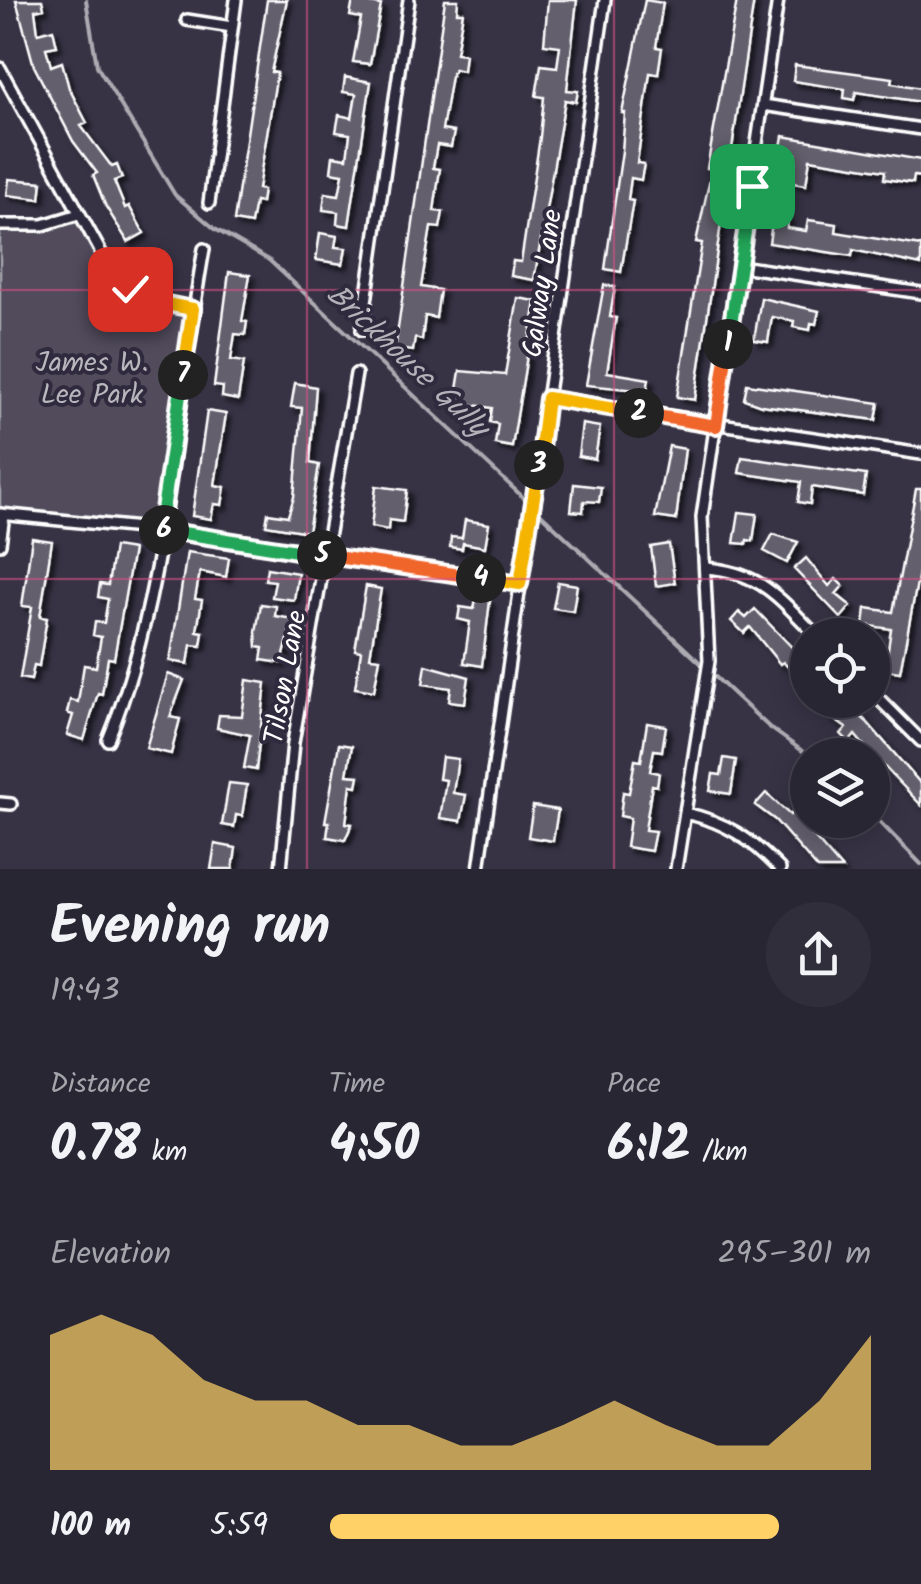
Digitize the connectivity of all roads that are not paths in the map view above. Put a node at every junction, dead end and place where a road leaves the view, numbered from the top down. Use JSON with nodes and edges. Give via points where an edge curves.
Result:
{"nodes":[{"id":1,"x":236,"y":0,"type":"edge"},
{"id":2,"x":408,"y":0,"type":"edge"},
{"id":3,"x":605,"y":0,"type":"edge"},
{"id":4,"x":778,"y":0,"type":"edge"},
{"id":5,"x":188,"y":20,"type":"dead end"},
{"id":6,"x":232,"y":27,"type":"junction"},
{"id":7,"x":0,"y":68,"type":"edge"},
{"id":8,"x":763,"y":105,"type":"junction"},
{"id":9,"x":921,"y":129,"type":"edge"},
{"id":10,"x":208,"y":204,"type":"dead end"},
{"id":11,"x":79,"y":214,"type":"junction"},
{"id":12,"x":0,"y":225,"type":"edge"},
{"id":13,"x":204,"y":249,"type":"dead end"},
{"id":14,"x":740,"y":266,"type":"junction"},
{"id":15,"x":921,"y":294,"type":"edge"},
{"id":16,"x":193,"y":309,"type":"junction"},
{"id":17,"x":362,"y":330,"type":"dead end"},
{"id":18,"x":356,"y":374,"type":"dead end"},
{"id":19,"x":547,"y":398,"type":"junction"},
{"id":20,"x":716,"y":426,"type":"junction"},
{"id":21,"x":921,"y":454,"type":"edge"},
{"id":22,"x":2,"y":514,"type":"edge"},
{"id":23,"x":160,"y":530,"type":"junction"},
{"id":24,"x":0,"y":544,"type":"edge"},
{"id":25,"x":328,"y":556,"type":"junction"},
{"id":26,"x":705,"y":568,"type":"junction"},
{"id":27,"x":520,"y":584,"type":"junction"},
{"id":28,"x":799,"y":618,"type":"edge"},
{"id":29,"x":890,"y":710,"type":"edge"},
{"id":30,"x":108,"y":740,"type":"dead end"},
{"id":31,"x":921,"y":741,"type":"edge"},
{"id":32,"x":684,"y":813,"type":"junction"},
{"id":33,"x":281,"y":869,"type":"edge"},
{"id":34,"x":479,"y":869,"type":"edge"},
{"id":35,"x":676,"y":869,"type":"edge"},
{"id":36,"x":780,"y":869,"type":"edge"}],
"edges":[{"from":1,"to":6,"type":"street"},
{"from":2,"to":17,"type":"street"},
{"from":3,"to":19,"type":"street","name":"Galway Lane"},
{"from":4,"to":8,"type":"street"},
{"from":5,"to":6,"type":"street"},
{"from":6,"to":10,"type":"street"},
{"from":7,"to":11,"type":"street"},
{"from":8,"to":9,"type":"street"},
{"from":8,"to":14,"type":"street"},
{"from":11,"to":12,"type":"street","via":[[43,225]]},
{"from":11,"to":16,"type":"street","via":[[120,281],[142,296]]},
{"from":13,"to":16,"type":"street"},
{"from":14,"to":15,"type":"street"},
{"from":14,"to":20,"type":"street"},
{"from":16,"to":23,"type":"street"},
{"from":18,"to":25,"type":"street","name":"Tilson Lane"},
{"from":19,"to":20,"type":"street"},
{"from":19,"to":27,"type":"street","name":"Galway Lane"},
{"from":20,"to":21,"type":"street"},
{"from":20,"to":26,"type":"street","via":[[702,517]]},
{"from":22,"to":23,"type":"street"},
{"from":22,"to":24,"type":"street"},
{"from":23,"to":25,"type":"street"},
{"from":23,"to":30,"type":"street","via":[[127,694]]},
{"from":25,"to":27,"type":"street"},
{"from":25,"to":33,"type":"street","name":"Tilson Lane","via":[[293,743]]},
{"from":26,"to":28,"type":"street","via":[[746,574]]},
{"from":26,"to":32,"type":"street","via":[[709,661]]},
{"from":27,"to":34,"type":"street","name":"Galway Lane"},
{"from":29,"to":31,"type":"street"},
{"from":32,"to":35,"type":"street"},
{"from":32,"to":36,"type":"street","via":[[751,839]]}]}
